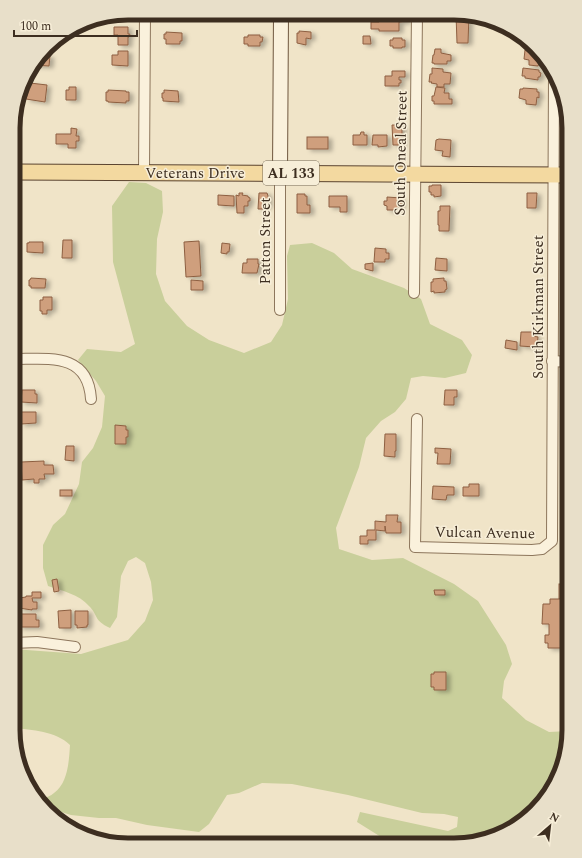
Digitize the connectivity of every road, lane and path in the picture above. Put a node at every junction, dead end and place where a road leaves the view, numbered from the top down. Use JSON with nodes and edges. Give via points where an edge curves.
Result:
{"nodes":[{"id":1,"x":145,"y":20,"type":"edge"},
{"id":2,"x":281,"y":20,"type":"edge"},
{"id":3,"x":417,"y":20,"type":"edge"},
{"id":4,"x":554,"y":87,"type":"edge"},
{"id":5,"x":20,"y":172,"type":"edge"},
{"id":6,"x":144,"y":172,"type":"junction"},
{"id":7,"x":280,"y":173,"type":"junction"},
{"id":8,"x":416,"y":174,"type":"junction"},
{"id":9,"x":553,"y":175,"type":"junction"},
{"id":10,"x":562,"y":175,"type":"edge"},
{"id":11,"x":414,"y":293,"type":"dead end"},
{"id":12,"x":280,"y":310,"type":"dead end"},
{"id":13,"x":20,"y":360,"type":"edge"},
{"id":14,"x":552,"y":361,"type":"junction"},
{"id":15,"x":562,"y":362,"type":"edge"},
{"id":16,"x":91,"y":399,"type":"dead end"},
{"id":17,"x":417,"y":419,"type":"dead end"},
{"id":18,"x":552,"y":541,"type":"joint"},
{"id":19,"x":20,"y":643,"type":"edge"},
{"id":20,"x":75,"y":647,"type":"dead end"}],
"edges":[{"from":1,"to":6,"type":"street"},
{"from":2,"to":7,"type":"street"},
{"from":3,"to":8,"type":"street","name":"South Oneal Street"},
{"from":4,"to":9,"type":"street","name":"South Kirkman Street"},
{"from":5,"to":6,"type":"main road","name":"Veterans Drive","number":"AL 133"},
{"from":6,"to":7,"type":"main road","name":"Veterans Drive","number":"AL 133"},
{"from":7,"to":8,"type":"main road","name":"Veterans Drive","number":"AL 133"},
{"from":7,"to":12,"type":"street","name":"Patton Street"},
{"from":8,"to":9,"type":"main road","name":"Veterans Drive","number":"AL 133"},
{"from":8,"to":11,"type":"street","name":"South Oneal Street"},
{"from":9,"to":10,"type":"main road","name":"Veterans Drive","number":"AL 133"},
{"from":9,"to":14,"type":"street","name":"South Kirkman Street"},
{"from":13,"to":16,"type":"street","via":[[53,359],[73,364],[87,378],[91,388]]},
{"from":14,"to":15,"type":"street"},
{"from":14,"to":18,"type":"street","name":"South Kirkman Street"},
{"from":17,"to":18,"type":"street","name":"Vulcan Avenue","via":[[415,546],[532,550],[542,549]]},
{"from":19,"to":20,"type":"street"}]}
